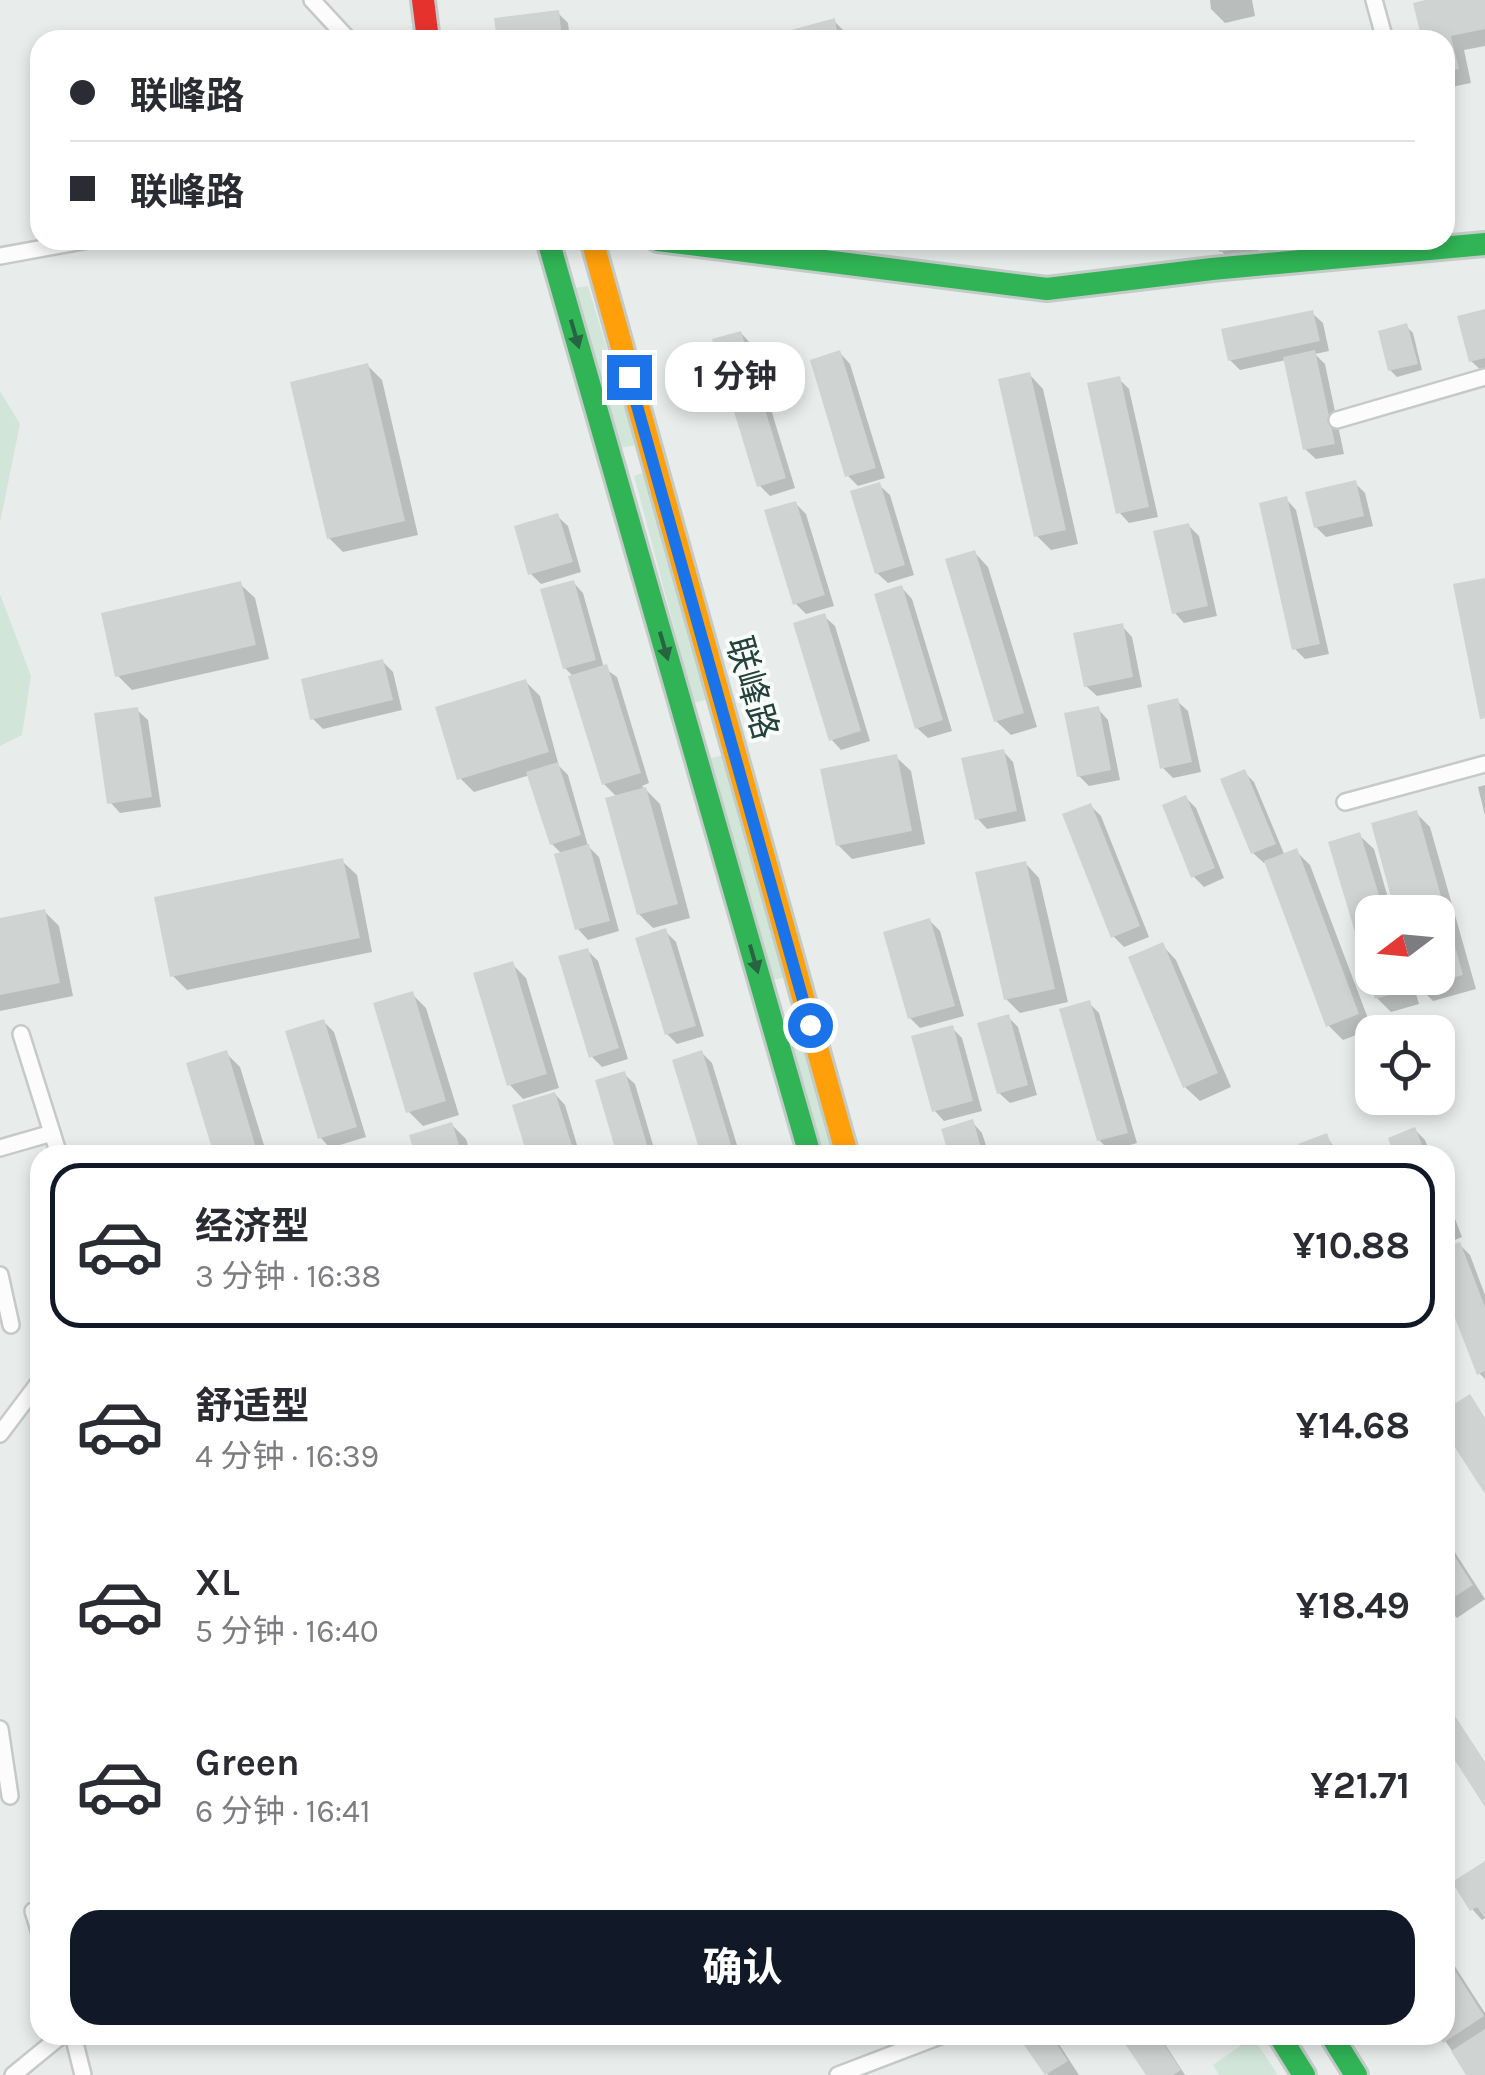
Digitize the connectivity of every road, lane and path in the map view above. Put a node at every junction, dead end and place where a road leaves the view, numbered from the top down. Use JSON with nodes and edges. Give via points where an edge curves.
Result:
{"nodes":[{"id":1,"x":312,"y":0,"type":"edge"},
{"id":2,"x":423,"y":0,"type":"edge"},
{"id":3,"x":1374,"y":0,"type":"edge"},
{"id":4,"x":340,"y":30,"type":"edge"},
{"id":5,"x":427,"y":30,"type":"edge"},
{"id":6,"x":1382,"y":30,"type":"edge"},
{"id":7,"x":1455,"y":244,"type":"edge"},
{"id":8,"x":1485,"y":244,"type":"edge"},
{"id":9,"x":33,"y":250,"type":"edge"},
{"id":10,"x":551,"y":250,"type":"edge"},
{"id":11,"x":595,"y":250,"type":"edge"},
{"id":12,"x":737,"y":250,"type":"edge"},
{"id":13,"x":1381,"y":250,"type":"edge"},
{"id":14,"x":0,"y":256,"type":"edge"},
{"id":15,"x":1485,"y":377,"type":"edge"},
{"id":16,"x":1337,"y":420,"type":"dead end"},
{"id":17,"x":1485,"y":764,"type":"edge"},
{"id":18,"x":1346,"y":802,"type":"dead end"},
{"id":19,"x":21,"y":1034,"type":"dead end"},
{"id":20,"x":52,"y":1133,"type":"junction"},
{"id":21,"x":56,"y":1145,"type":"edge"},
{"id":22,"x":807,"y":1145,"type":"edge"},
{"id":23,"x":844,"y":1145,"type":"edge"},
{"id":24,"x":0,"y":1148,"type":"edge"},
{"id":25,"x":0,"y":1275,"type":"edge"},
{"id":26,"x":11,"y":1324,"type":"dead end"},
{"id":27,"x":30,"y":1394,"type":"edge"},
{"id":28,"x":0,"y":1434,"type":"edge"},
{"id":29,"x":0,"y":1729,"type":"edge"},
{"id":30,"x":10,"y":1796,"type":"dead end"},
{"id":31,"x":50,"y":2045,"type":"edge"},
{"id":32,"x":76,"y":2045,"type":"edge"},
{"id":33,"x":918,"y":2045,"type":"edge"},
{"id":34,"x":1284,"y":2045,"type":"edge"},
{"id":35,"x":1336,"y":2045,"type":"edge"},
{"id":36,"x":13,"y":2075,"type":"edge"},
{"id":37,"x":83,"y":2075,"type":"edge"},
{"id":38,"x":838,"y":2075,"type":"edge"},
{"id":39,"x":1304,"y":2075,"type":"edge"},
{"id":40,"x":1356,"y":2075,"type":"edge"}],
"edges":[{"from":1,"to":4,"type":"street"},
{"from":2,"to":5,"type":"main road"},
{"from":3,"to":6,"type":"street"},
{"from":7,"to":8,"type":"main road"},
{"from":9,"to":14,"type":"street"},
{"from":10,"to":22,"type":"main road","name":"联峰路","one_way":true},
{"from":11,"to":23,"type":"main road","name":"联峰路"},
{"from":12,"to":13,"type":"main road","via":[[1047,289]]},
{"from":15,"to":16,"type":"street"},
{"from":17,"to":18,"type":"street"},
{"from":19,"to":20,"type":"street"},
{"from":20,"to":21,"type":"street"},
{"from":20,"to":24,"type":"street"},
{"from":25,"to":26,"type":"street"},
{"from":27,"to":28,"type":"street"},
{"from":29,"to":30,"type":"street"},
{"from":31,"to":36,"type":"street"},
{"from":32,"to":37,"type":"street"},
{"from":33,"to":38,"type":"street"},
{"from":34,"to":39,"type":"main road"},
{"from":35,"to":40,"type":"main road"}]}
